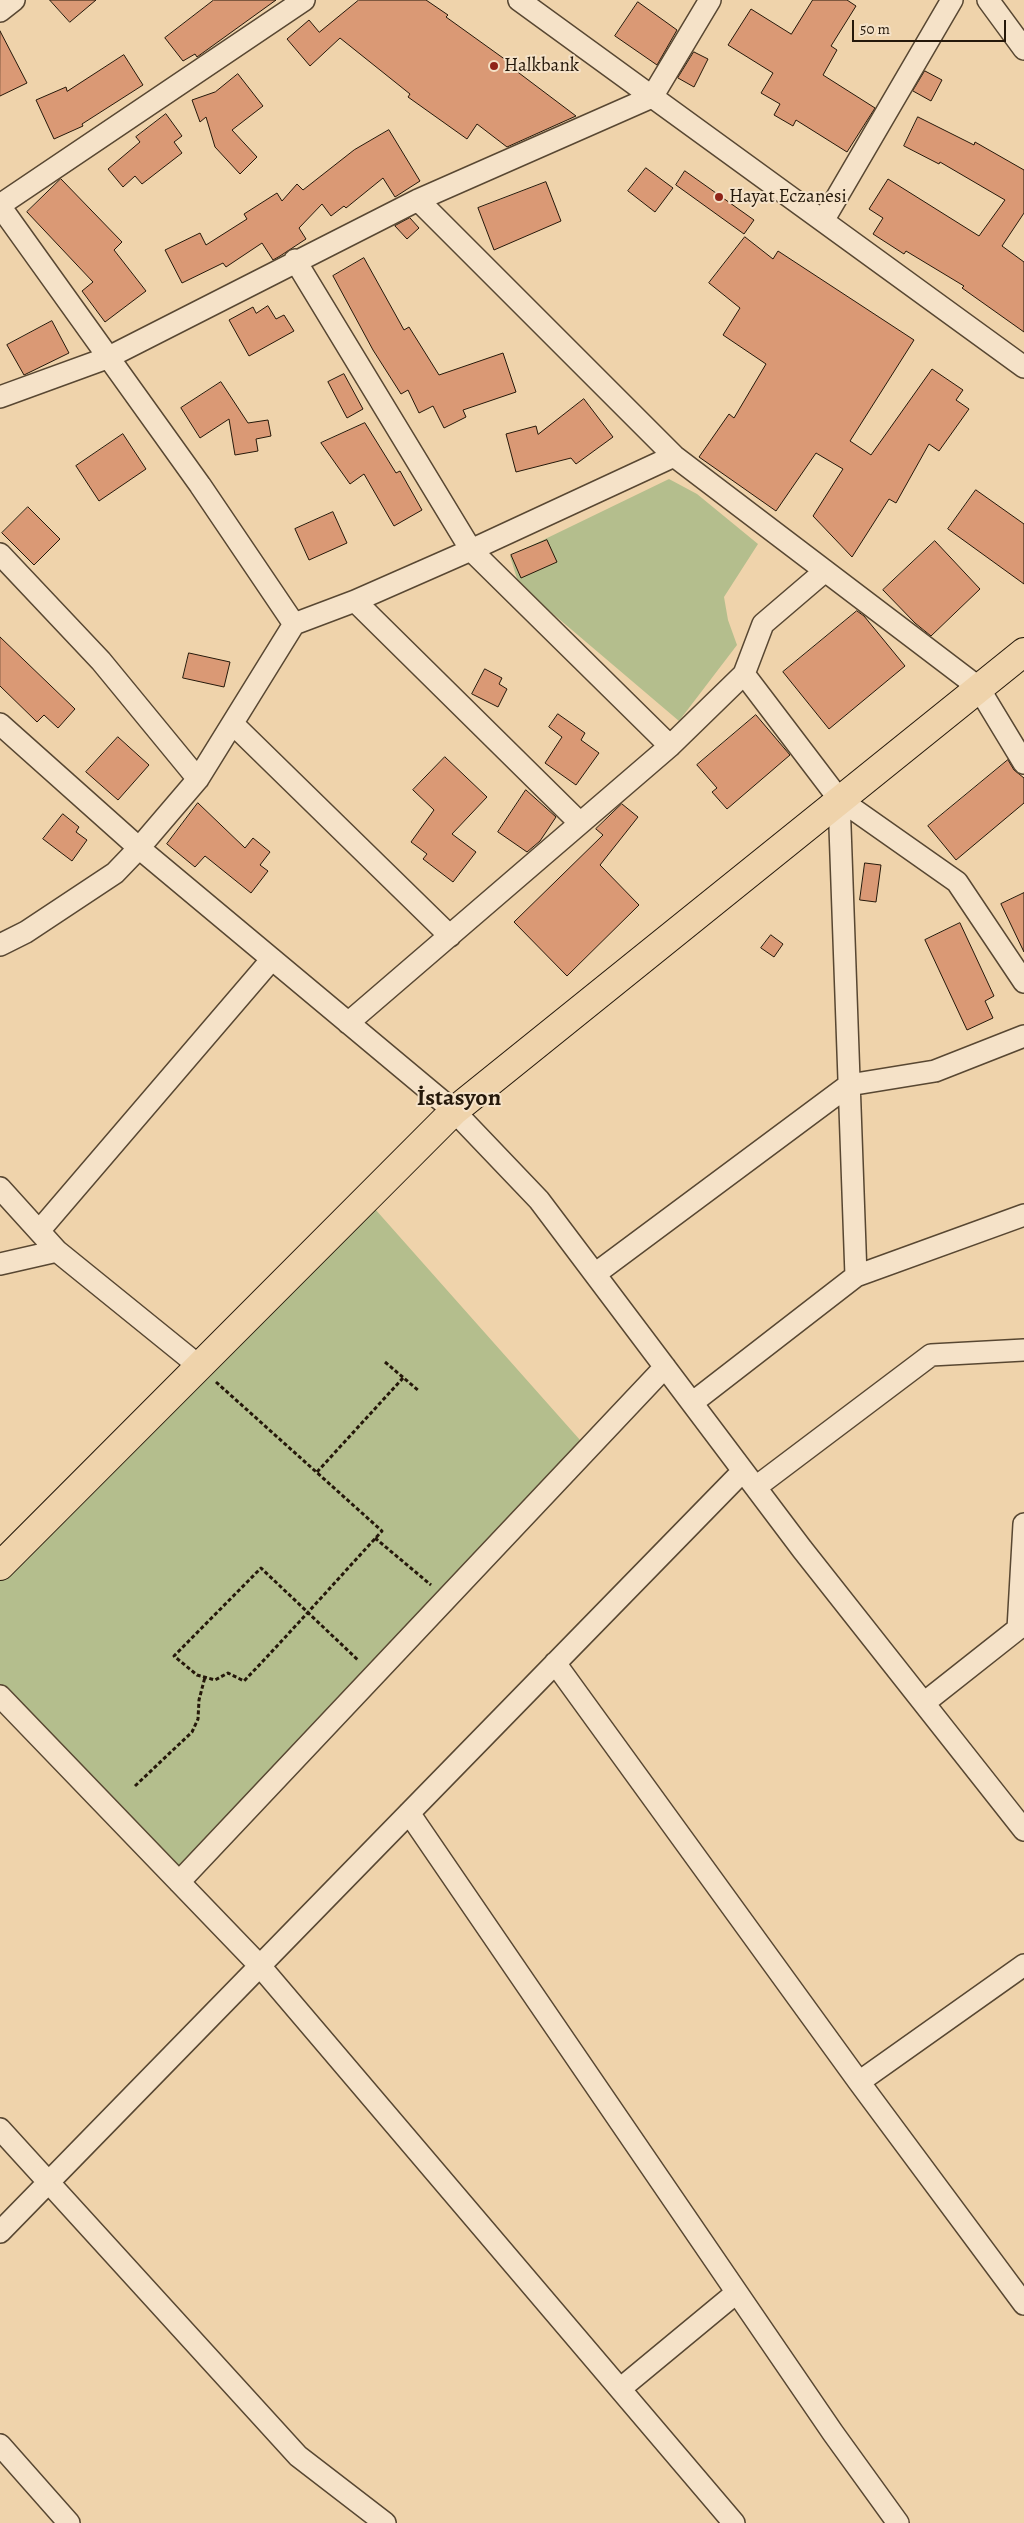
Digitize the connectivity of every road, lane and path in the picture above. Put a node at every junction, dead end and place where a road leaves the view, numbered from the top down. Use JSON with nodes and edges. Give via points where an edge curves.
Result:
{"nodes":[{"id":1,"x":14,"y":0,"type":"edge"},
{"id":2,"x":304,"y":0,"type":"edge"},
{"id":3,"x":519,"y":0,"type":"edge"},
{"id":4,"x":710,"y":0,"type":"edge"},
{"id":5,"x":952,"y":0,"type":"edge"},
{"id":6,"x":988,"y":0,"type":"edge"},
{"id":7,"x":0,"y":11,"type":"edge"},
{"id":8,"x":1024,"y":49,"type":"edge"},
{"id":9,"x":652,"y":97,"type":"junction"},
{"id":10,"x":418,"y":200,"type":"junction"},
{"id":11,"x":0,"y":206,"type":"edge"},
{"id":12,"x":824,"y":221,"type":"junction"},
{"id":13,"x":295,"y":260,"type":"junction"},
{"id":14,"x":107,"y":358,"type":"junction"},
{"id":15,"x":1024,"y":367,"type":"edge"},
{"id":16,"x":0,"y":397,"type":"edge"},
{"id":17,"x":674,"y":456,"type":"junction"},
{"id":18,"x":471,"y":550,"type":"junction"},
{"id":19,"x":0,"y":554,"type":"edge"},
{"id":20,"x":824,"y":571,"type":"junction"},
{"id":21,"x":354,"y":601,"type":"junction"},
{"id":22,"x":294,"y":624,"type":"junction"},
{"id":23,"x":1024,"y":652,"type":"edge"},
{"id":24,"x":744,"y":674,"type":"junction"},
{"id":25,"x":978,"y":687,"type":"junction"},
{"id":26,"x":0,"y":724,"type":"edge"},
{"id":27,"x":234,"y":724,"type":"junction"},
{"id":28,"x":670,"y":746,"type":"junction"},
{"id":29,"x":1024,"y":763,"type":"edge"},
{"id":30,"x":198,"y":779,"type":"junction"},
{"id":31,"x":839,"y":799,"type":"junction"},
{"id":32,"x":580,"y":823,"type":"junction"},
{"id":33,"x":140,"y":848,"type":"junction"},
{"id":34,"x":450,"y":936,"type":"junction"},
{"id":35,"x":0,"y":945,"type":"edge"},
{"id":36,"x":272,"y":959,"type":"junction"},
{"id":37,"x":1024,"y":982,"type":"edge"},
{"id":38,"x":348,"y":1023,"type":"junction"},
{"id":39,"x":1024,"y":1036,"type":"edge"},
{"id":40,"x":849,"y":1085,"type":"junction"},
{"id":41,"x":454,"y":1111,"type":"junction"},
{"id":42,"x":0,"y":1188,"type":"edge"},
{"id":43,"x":1024,"y":1215,"type":"edge"},
{"id":44,"x":39,"y":1231,"type":"junction"},
{"id":45,"x":57,"y":1251,"type":"junction"},
{"id":46,"x":0,"y":1264,"type":"edge"},
{"id":47,"x":595,"y":1274,"type":"junction"},
{"id":48,"x":856,"y":1276,"type":"junction"},
{"id":49,"x":1024,"y":1350,"type":"edge"},
{"id":50,"x":385,"y":1362,"type":"dead end"},
{"id":51,"x":199,"y":1366,"type":"junction"},
{"id":52,"x":665,"y":1367,"type":"junction"},
{"id":53,"x":403,"y":1378,"type":"junction"},
{"id":54,"x":419,"y":1391,"type":"dead end"},
{"id":55,"x":692,"y":1402,"type":"junction"},
{"id":56,"x":317,"y":1472,"type":"junction"},
{"id":57,"x":749,"y":1479,"type":"junction"},
{"id":58,"x":1024,"y":1524,"type":"edge"},
{"id":59,"x":375,"y":1538,"type":"junction"},
{"id":60,"x":0,"y":1566,"type":"edge"},
{"id":61,"x":425,"y":1592,"type":"dead end"},
{"id":62,"x":308,"y":1612,"type":"junction"},
{"id":63,"x":1021,"y":1627,"type":"edge"},
{"id":64,"x":366,"y":1655,"type":"dead end"},
{"id":65,"x":555,"y":1663,"type":"junction"},
{"id":66,"x":205,"y":1678,"type":"junction"},
{"id":67,"x":0,"y":1696,"type":"edge"},
{"id":68,"x":924,"y":1703,"type":"junction"},
{"id":69,"x":135,"y":1786,"type":"dead end"},
{"id":70,"x":409,"y":1814,"type":"junction"},
{"id":71,"x":1024,"y":1830,"type":"edge"},
{"id":72,"x":179,"y":1882,"type":"junction"},
{"id":73,"x":260,"y":1966,"type":"junction"},
{"id":74,"x":1024,"y":1966,"type":"edge"},
{"id":75,"x":859,"y":2082,"type":"junction"},
{"id":76,"x":0,"y":2129,"type":"edge"},
{"id":77,"x":49,"y":2183,"type":"junction"},
{"id":78,"x":0,"y":2232,"type":"edge"},
{"id":79,"x":736,"y":2293,"type":"junction"},
{"id":80,"x":1024,"y":2304,"type":"edge"},
{"id":81,"x":620,"y":2389,"type":"junction"},
{"id":82,"x":0,"y":2445,"type":"edge"},
{"id":83,"x":69,"y":2523,"type":"edge"},
{"id":84,"x":384,"y":2523,"type":"edge"},
{"id":85,"x":734,"y":2523,"type":"edge"},
{"id":86,"x":898,"y":2523,"type":"edge"}],
"edges":[{"from":1,"to":7,"type":"street"},
{"from":2,"to":11,"type":"street"},
{"from":3,"to":9,"type":"street"},
{"from":4,"to":9,"type":"street"},
{"from":5,"to":12,"type":"street"},
{"from":6,"to":8,"type":"street"},
{"from":9,"to":10,"type":"street"},
{"from":9,"to":12,"type":"street"},
{"from":10,"to":13,"type":"street"},
{"from":10,"to":17,"type":"street"},
{"from":11,"to":14,"type":"street"},
{"from":12,"to":15,"type":"street"},
{"from":13,"to":14,"type":"street"},
{"from":13,"to":18,"type":"street"},
{"from":14,"to":16,"type":"street"},
{"from":14,"to":22,"type":"street","via":[[200,485]]},
{"from":17,"to":18,"type":"street"},
{"from":17,"to":20,"type":"street"},
{"from":18,"to":21,"type":"street"},
{"from":18,"to":28,"type":"street"},
{"from":19,"to":30,"type":"street","via":[[100,661]]},
{"from":20,"to":24,"type":"street","via":[[763,624]]},
{"from":20,"to":25,"type":"street"},
{"from":21,"to":22,"type":"street"},
{"from":21,"to":32,"type":"street"},
{"from":22,"to":27,"type":"street"},
{"from":23,"to":25,"type":"main road"},
{"from":24,"to":28,"type":"street"},
{"from":24,"to":31,"type":"street"},
{"from":25,"to":29,"type":"street"},
{"from":25,"to":31,"type":"main road"},
{"from":26,"to":33,"type":"street"},
{"from":27,"to":30,"type":"street"},
{"from":27,"to":34,"type":"street"},
{"from":28,"to":32,"type":"street"},
{"from":30,"to":33,"type":"street"},
{"from":31,"to":37,"type":"street","via":[[957,882]]},
{"from":31,"to":40,"type":"street"},
{"from":31,"to":41,"type":"main road"},
{"from":32,"to":34,"type":"street"},
{"from":33,"to":35,"type":"street","via":[[115,873],[26,932]]},
{"from":33,"to":36,"type":"street"},
{"from":34,"to":38,"type":"street"},
{"from":36,"to":38,"type":"street"},
{"from":36,"to":44,"type":"street"},
{"from":38,"to":41,"type":"street"},
{"from":39,"to":40,"type":"street","via":[[935,1071]]},
{"from":40,"to":47,"type":"street"},
{"from":40,"to":48,"type":"street"},
{"from":41,"to":47,"type":"street","via":[[539,1200]]},
{"from":41,"to":51,"type":"main road"},
{"from":42,"to":44,"type":"street"},
{"from":43,"to":48,"type":"street"},
{"from":44,"to":45,"type":"street"},
{"from":45,"to":46,"type":"street"},
{"from":45,"to":51,"type":"street"},
{"from":47,"to":52,"type":"street"},
{"from":48,"to":55,"type":"street"},
{"from":49,"to":57,"type":"street","via":[[931,1354]]},
{"from":50,"to":53,"type":"path"},
{"from":51,"to":56,"type":"path"},
{"from":51,"to":60,"type":"main road"},
{"from":52,"to":55,"type":"street"},
{"from":52,"to":72,"type":"street"},
{"from":53,"to":54,"type":"path"},
{"from":53,"to":56,"type":"path"},
{"from":55,"to":57,"type":"street"},
{"from":56,"to":59,"type":"path","via":[[382,1530]]},
{"from":57,"to":65,"type":"street"},
{"from":57,"to":68,"type":"street"},
{"from":58,"to":63,"type":"street"},
{"from":59,"to":61,"type":"path","via":[[432,1584]]},
{"from":59,"to":62,"type":"path"},
{"from":62,"to":64,"type":"path","via":[[360,1662]]},
{"from":62,"to":66,"type":"path","via":[[244,1681],[228,1673],[215,1680]]},
{"from":62,"to":66,"type":"path","via":[[261,1568],[174,1656]]},
{"from":63,"to":68,"type":"street"},
{"from":65,"to":70,"type":"street"},
{"from":65,"to":75,"type":"street"},
{"from":66,"to":69,"type":"path","via":[[198,1700],[198,1719],[192,1732]]},
{"from":67,"to":72,"type":"street"},
{"from":68,"to":71,"type":"street"},
{"from":70,"to":73,"type":"street"},
{"from":70,"to":79,"type":"street"},
{"from":72,"to":73,"type":"street"},
{"from":73,"to":77,"type":"street"},
{"from":73,"to":81,"type":"street"},
{"from":74,"to":75,"type":"street"},
{"from":75,"to":80,"type":"street"},
{"from":76,"to":77,"type":"street"},
{"from":77,"to":78,"type":"street"},
{"from":77,"to":84,"type":"street","via":[[298,2456]]},
{"from":79,"to":81,"type":"street"},
{"from":79,"to":86,"type":"street"},
{"from":81,"to":85,"type":"street"},
{"from":82,"to":83,"type":"street"}]}
